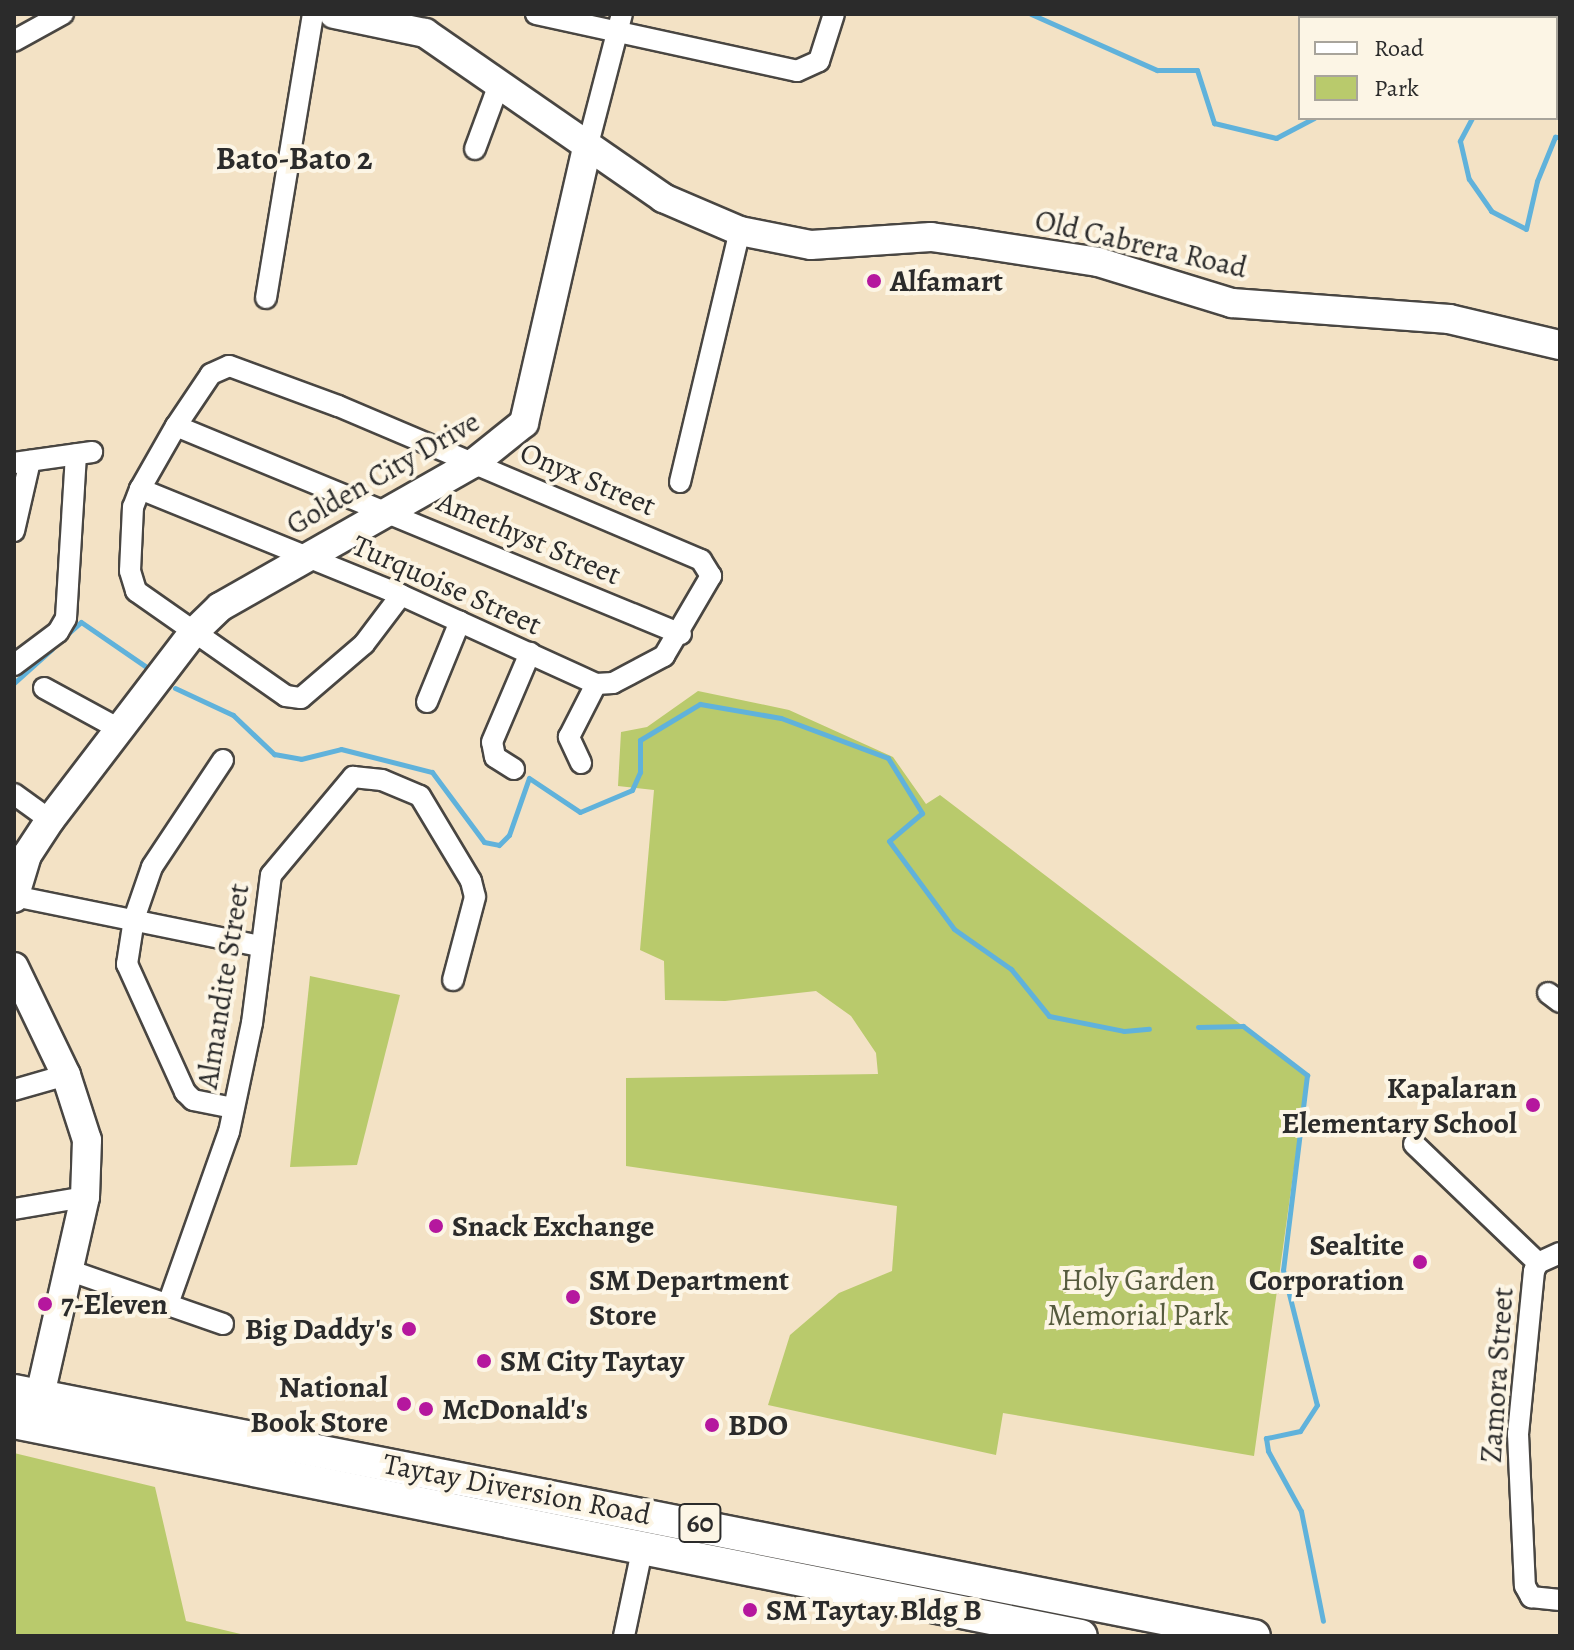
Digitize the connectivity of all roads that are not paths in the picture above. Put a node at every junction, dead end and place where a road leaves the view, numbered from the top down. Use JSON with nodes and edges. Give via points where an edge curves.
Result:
{"nodes":[{"id":1,"x":63,"y":14,"type":"edge"},
{"id":2,"x":313,"y":14,"type":"edge"},
{"id":3,"x":334,"y":14,"type":"edge"},
{"id":4,"x":536,"y":14,"type":"edge"},
{"id":5,"x":834,"y":14,"type":"edge"},
{"id":6,"x":621,"y":22,"type":"edge"},
{"id":7,"x":14,"y":41,"type":"edge"},
{"id":8,"x":499,"y":84,"type":"junction"},
{"id":9,"x":587,"y":148,"type":"junction"},
{"id":10,"x":475,"y":149,"type":"dead end"},
{"id":11,"x":740,"y":231,"type":"junction"},
{"id":12,"x":266,"y":298,"type":"dead end"},
{"id":13,"x":1560,"y":345,"type":"edge"},
{"id":14,"x":176,"y":426,"type":"junction"},
{"id":15,"x":22,"y":462,"type":"edge"},
{"id":16,"x":474,"y":463,"type":"junction"},
{"id":17,"x":680,"y":482,"type":"dead end"},
{"id":18,"x":140,"y":489,"type":"junction"},
{"id":19,"x":388,"y":511,"type":"junction"},
{"id":20,"x":14,"y":531,"type":"edge"},
{"id":21,"x":307,"y":557,"type":"junction"},
{"id":22,"x":401,"y":595,"type":"junction"},
{"id":23,"x":460,"y":621,"type":"junction"},
{"id":24,"x":192,"y":634,"type":"junction"},
{"id":25,"x":681,"y":634,"type":"junction"},
{"id":26,"x":530,"y":653,"type":"junction"},
{"id":27,"x":14,"y":665,"type":"edge"},
{"id":28,"x":596,"y":684,"type":"junction"},
{"id":29,"x":44,"y":688,"type":"dead end"},
{"id":30,"x":427,"y":702,"type":"dead end"},
{"id":31,"x":121,"y":730,"type":"junction"},
{"id":32,"x":223,"y":760,"type":"dead end"},
{"id":33,"x":581,"y":763,"type":"dead end"},
{"id":34,"x":514,"y":769,"type":"dead end"},
{"id":35,"x":14,"y":794,"type":"edge"},
{"id":36,"x":50,"y":820,"type":"junction"},
{"id":37,"x":14,"y":897,"type":"edge"},
{"id":38,"x":134,"y":919,"type":"junction"},
{"id":39,"x":259,"y":946,"type":"junction"},
{"id":40,"x":14,"y":967,"type":"edge"},
{"id":41,"x":453,"y":980,"type":"dead end"},
{"id":42,"x":66,"y":1075,"type":"junction"},
{"id":43,"x":14,"y":1090,"type":"edge"},
{"id":44,"x":233,"y":1108,"type":"junction"},
{"id":45,"x":1414,"y":1144,"type":"dead end"},
{"id":46,"x":85,"y":1197,"type":"junction"},
{"id":47,"x":14,"y":1209,"type":"edge"},
{"id":48,"x":1560,"y":1253,"type":"edge"},
{"id":49,"x":1538,"y":1263,"type":"junction"},
{"id":50,"x":71,"y":1271,"type":"junction"},
{"id":51,"x":168,"y":1304,"type":"junction"},
{"id":52,"x":223,"y":1324,"type":"dead end"},
{"id":53,"x":25,"y":1408,"type":"edge"},
{"id":54,"x":643,"y":1546,"type":"junction"},
{"id":55,"x":1552,"y":1601,"type":"edge"},
{"id":56,"x":624,"y":1636,"type":"edge"},
{"id":57,"x":1081,"y":1636,"type":"edge"},
{"id":58,"x":1254,"y":1636,"type":"edge"}],
"edges":[{"from":1,"to":7,"type":"street"},
{"from":2,"to":12,"type":"street"},
{"from":3,"to":8,"type":"street","name":"Old Cabrera Road","via":[[425,33]]},
{"from":4,"to":6,"type":"street"},
{"from":5,"to":6,"type":"street","via":[[819,61],[797,71]]},
{"from":6,"to":9,"type":"street","name":"Golden City Drive"},
{"from":8,"to":9,"type":"street","name":"Old Cabrera Road"},
{"from":8,"to":10,"type":"street"},
{"from":9,"to":11,"type":"street","name":"Old Cabrera Road","via":[[663,198]]},
{"from":9,"to":16,"type":"street","name":"Golden City Drive","via":[[524,423]]},
{"from":11,"to":13,"type":"street","name":"Old Cabrera Road","via":[[811,245],[931,237],[1098,262],[1232,303],[1449,319]]},
{"from":11,"to":17,"type":"street"},
{"from":14,"to":16,"type":"street","name":"Onyx Street","via":[[211,374],[229,366]]},
{"from":14,"to":18,"type":"street"},
{"from":14,"to":19,"type":"street","name":"Amethyst Street"},
{"from":15,"to":20,"type":"street"},
{"from":15,"to":27,"type":"street","via":[[84,453],[66,618],[58,632]]},
{"from":16,"to":19,"type":"street","name":"Golden City Drive"},
{"from":16,"to":25,"type":"street","name":"Onyx Street","via":[[701,560],[711,576]]},
{"from":18,"to":21,"type":"street","name":"Turquoise Street"},
{"from":18,"to":24,"type":"street","via":[[133,507],[132,582],[136,591]]},
{"from":19,"to":21,"type":"street","name":"Golden City Drive"},
{"from":19,"to":25,"type":"street","name":"Amethyst Street"},
{"from":21,"to":22,"type":"street","name":"Turquoise Street"},
{"from":21,"to":24,"type":"street","name":"Golden City Drive","via":[[220,607]]},
{"from":22,"to":23,"type":"street","name":"Turquoise Street"},
{"from":22,"to":24,"type":"street","via":[[364,644],[301,698],[286,696]]},
{"from":23,"to":26,"type":"street","name":"Turquoise Street"},
{"from":23,"to":30,"type":"street"},
{"from":24,"to":31,"type":"street","name":"Golden City Drive"},
{"from":25,"to":28,"type":"street","via":[[664,656],[640,671]]},
{"from":26,"to":28,"type":"street","name":"Turquoise Street"},
{"from":26,"to":34,"type":"street","via":[[492,742],[495,757]]},
{"from":28,"to":33,"type":"street","via":[[569,737]]},
{"from":29,"to":31,"type":"street"},
{"from":31,"to":36,"type":"street","name":"Golden City Drive"},
{"from":32,"to":38,"type":"street","via":[[152,867]]},
{"from":35,"to":36,"type":"street"},
{"from":36,"to":37,"type":"street","name":"Golden City Drive","via":[[27,855]]},
{"from":37,"to":38,"type":"street"},
{"from":38,"to":39,"type":"street"},
{"from":38,"to":44,"type":"street","via":[[130,978],[185,1092],[193,1100]]},
{"from":39,"to":41,"type":"street","name":"Almandite Street","via":[[275,865],[343,783],[366,776],[420,796],[471,881],[475,897]]},
{"from":39,"to":44,"type":"street","name":"Almandite Street","via":[[252,1023]]},
{"from":40,"to":42,"type":"street"},
{"from":42,"to":43,"type":"street"},
{"from":42,"to":46,"type":"street","via":[[87,1140]]},
{"from":44,"to":51,"type":"street","name":"Almandite Street"},
{"from":45,"to":49,"type":"street"},
{"from":46,"to":47,"type":"street"},
{"from":46,"to":50,"type":"street"},
{"from":48,"to":49,"type":"street","name":"Zamora Street"},
{"from":49,"to":55,"type":"street","name":"Zamora Street","via":[[1518,1434],[1525,1586],[1531,1597]]},
{"from":50,"to":51,"type":"street"},
{"from":50,"to":53,"type":"street"},
{"from":51,"to":52,"type":"street"},
{"from":53,"to":54,"type":"main road","name":"Taytay Diversion Road","number":"60"},
{"from":53,"to":58,"type":"main road","name":"Taytay Diversion Road","number":"60"},
{"from":54,"to":56,"type":"street"},
{"from":54,"to":57,"type":"main road","name":"Taytay Diversion Road","number":"60"}]}
